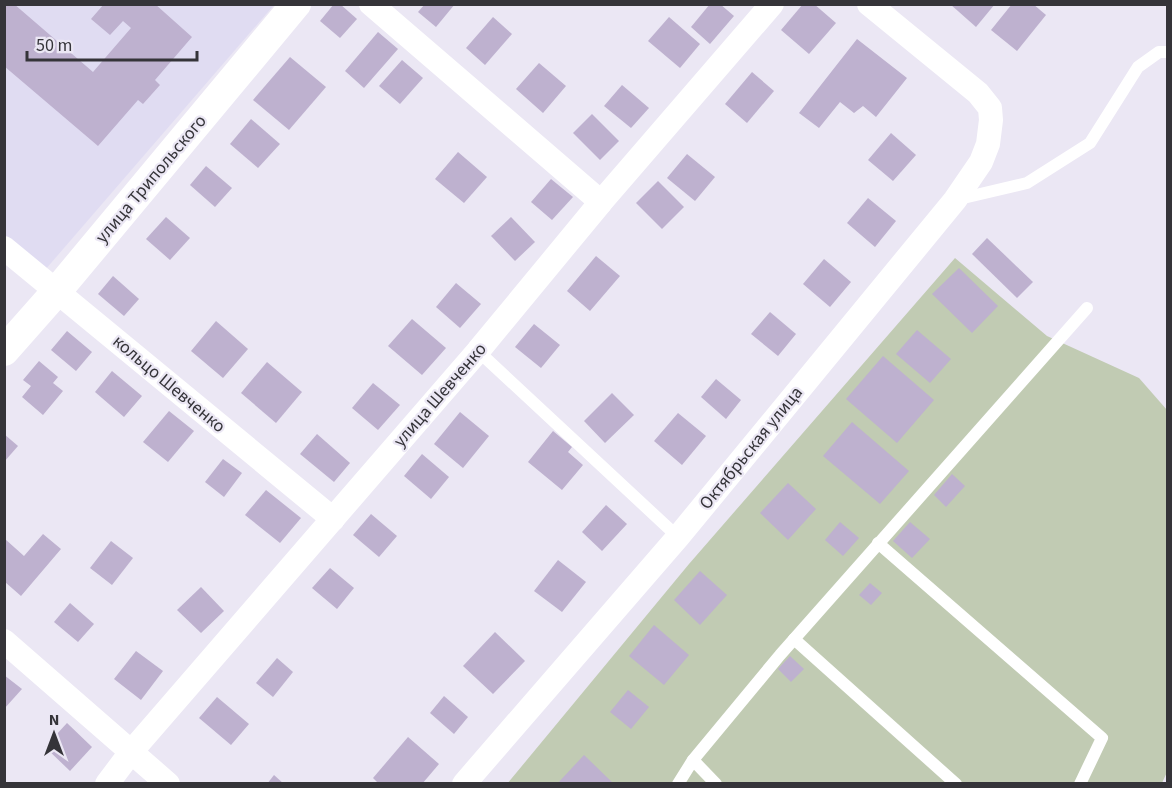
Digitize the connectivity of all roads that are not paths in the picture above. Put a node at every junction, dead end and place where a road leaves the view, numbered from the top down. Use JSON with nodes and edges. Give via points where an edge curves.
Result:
{"nodes":[{"id":1,"x":296,"y":4,"type":"edge"},
{"id":2,"x":371,"y":4,"type":"edge"},
{"id":3,"x":772,"y":4,"type":"edge"},
{"id":4,"x":869,"y":4,"type":"edge"},
{"id":5,"x":1167,"y":52,"type":"edge"},
{"id":6,"x":955,"y":200,"type":"junction"},
{"id":7,"x":601,"y":202,"type":"junction"},
{"id":8,"x":4,"y":248,"type":"edge"},
{"id":9,"x":57,"y":291,"type":"junction"},
{"id":10,"x":1088,"y":308,"type":"dead end"},
{"id":11,"x":4,"y":351,"type":"edge"},
{"id":12,"x":478,"y":351,"type":"junction"},
{"id":13,"x":333,"y":519,"type":"junction"},
{"id":14,"x":678,"y":537,"type":"junction"},
{"id":15,"x":878,"y":543,"type":"junction"},
{"id":16,"x":794,"y":639,"type":"junction"},
{"id":17,"x":4,"y":641,"type":"edge"},
{"id":18,"x":131,"y":752,"type":"junction"},
{"id":19,"x":693,"y":760,"type":"junction"},
{"id":20,"x":107,"y":783,"type":"edge"},
{"id":21,"x":168,"y":783,"type":"edge"},
{"id":22,"x":464,"y":783,"type":"edge"},
{"id":23,"x":678,"y":783,"type":"edge"},
{"id":24,"x":716,"y":783,"type":"edge"},
{"id":25,"x":956,"y":783,"type":"edge"},
{"id":26,"x":1080,"y":783,"type":"edge"}],
"edges":[{"from":1,"to":9,"type":"street","name":"улица Трипольского"},
{"from":2,"to":7,"type":"street"},
{"from":3,"to":7,"type":"street","name":"улица Шевченко"},
{"from":4,"to":6,"type":"street","name":"Октябрьская улица","via":[[978,93],[990,108],[988,144],[981,162]]},
{"from":5,"to":6,"type":"lane","via":[[1160,52],[1138,67],[1090,143],[1027,183]]},
{"from":6,"to":14,"type":"street","name":"Октябрьская улица"},
{"from":7,"to":12,"type":"street","name":"улица Шевченко"},
{"from":8,"to":9,"type":"street","name":"кольцо Шевченко"},
{"from":9,"to":11,"type":"street","name":"улица Трипольского"},
{"from":9,"to":13,"type":"street","name":"кольцо Шевченко"},
{"from":10,"to":15,"type":"lane"},
{"from":12,"to":13,"type":"street","name":"улица Шевченко"},
{"from":12,"to":14,"type":"lane"},
{"from":13,"to":18,"type":"street","name":"улица Шевченко"},
{"from":14,"to":22,"type":"street","name":"Октябрьская улица"},
{"from":15,"to":16,"type":"lane"},
{"from":15,"to":26,"type":"lane","via":[[1102,738]]},
{"from":16,"to":19,"type":"lane"},
{"from":16,"to":25,"type":"lane"},
{"from":17,"to":18,"type":"street"},
{"from":18,"to":20,"type":"street","name":"улица Шевченко"},
{"from":18,"to":21,"type":"street"},
{"from":19,"to":23,"type":"lane"},
{"from":19,"to":24,"type":"lane"}]}
